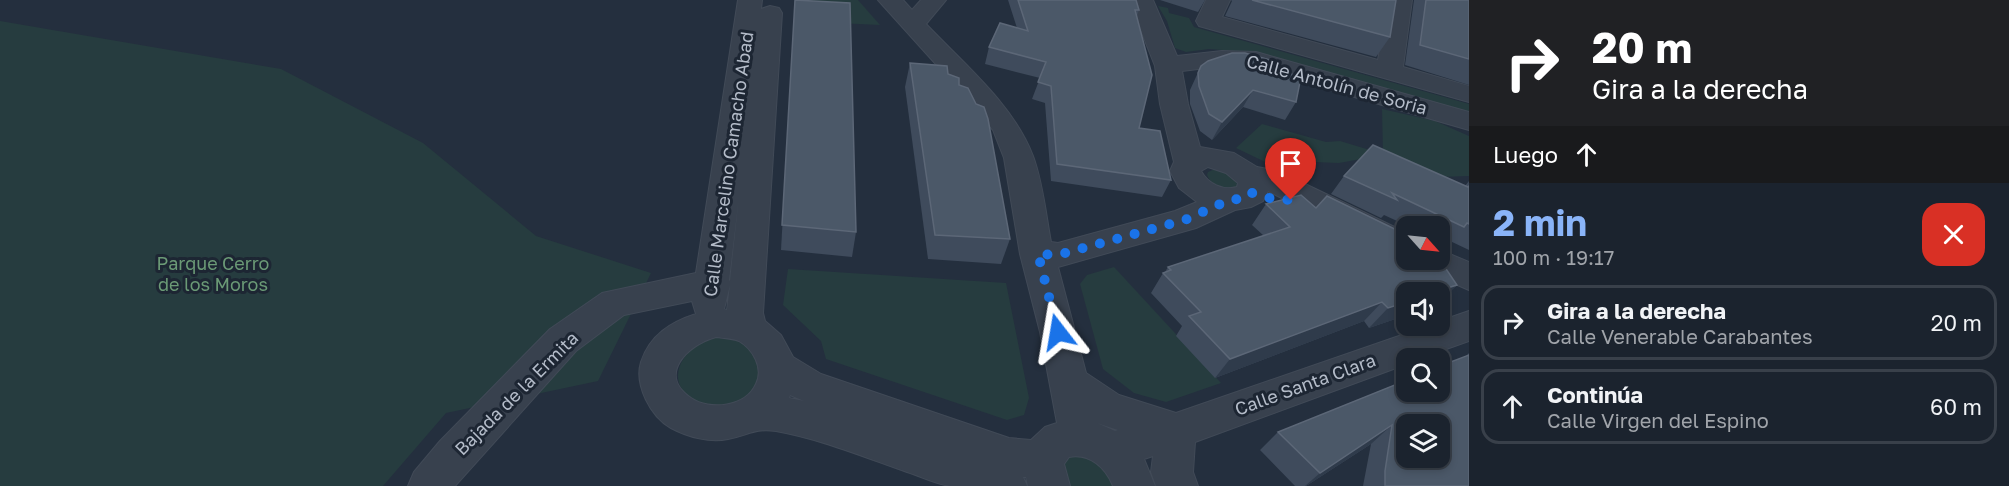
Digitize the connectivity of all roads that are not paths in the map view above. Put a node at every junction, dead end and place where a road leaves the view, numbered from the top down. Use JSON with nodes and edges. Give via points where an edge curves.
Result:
{"nodes":[{"id":1,"x":750,"y":0,"type":"edge"},
{"id":2,"x":771,"y":0,"type":"edge"},
{"id":3,"x":890,"y":0,"type":"edge"},
{"id":4,"x":934,"y":0,"type":"edge"},
{"id":5,"x":1141,"y":0,"type":"edge"},
{"id":6,"x":1400,"y":0,"type":"edge"},
{"id":7,"x":1213,"y":11,"type":"edge"},
{"id":8,"x":912,"y":25,"type":"junction"},
{"id":9,"x":1168,"y":66,"type":"junction"},
{"id":10,"x":1389,"y":71,"type":"junction"},
{"id":11,"x":1469,"y":94,"type":"edge"},
{"id":12,"x":1469,"y":121,"type":"edge"},
{"id":13,"x":1200,"y":169,"type":"junction"},
{"id":14,"x":1243,"y":190,"type":"junction"},
{"id":15,"x":1185,"y":220,"type":"junction"},
{"id":16,"x":1396,"y":242,"type":"edge"},
{"id":17,"x":1038,"y":254,"type":"junction"},
{"id":18,"x":1450,"y":268,"type":"edge"},
{"id":19,"x":1469,"y":276,"type":"edge"},
{"id":20,"x":714,"y":282,"type":"junction"},
{"id":21,"x":697,"y":326,"type":"junction"},
{"id":22,"x":1469,"y":326,"type":"edge"},
{"id":23,"x":750,"y":330,"type":"junction"},
{"id":24,"x":778,"y":367,"type":"junction"},
{"id":25,"x":1069,"y":382,"type":"junction"},
{"id":26,"x":757,"y":411,"type":"junction"},
{"id":27,"x":1176,"y":431,"type":"junction"},
{"id":28,"x":1115,"y":463,"type":"edge"},
{"id":29,"x":1046,"y":473,"type":"edge"},
{"id":30,"x":429,"y":486,"type":"edge"},
{"id":31,"x":1006,"y":486,"type":"edge"},
{"id":32,"x":1177,"y":486,"type":"edge"}],
"edges":[{"from":1,"to":20,"type":"street","name":"Calle Marcelino Camacho Abad"},
{"from":2,"to":23,"type":"street","name":"Calle Marcelino Camacho Abad","via":[[745,313]]},
{"from":3,"to":8,"type":"street"},
{"from":4,"to":8,"type":"street"},
{"from":5,"to":9,"type":"street"},
{"from":6,"to":10,"type":"street"},
{"from":7,"to":10,"type":"street","name":"Calle Antolín de Soria"},
{"from":8,"to":17,"type":"street","via":[[1006,128],[1019,158]]},
{"from":9,"to":12,"type":"street","name":"Calle Antolín de Soria","via":[[1196,59],[1256,60]]},
{"from":9,"to":13,"type":"street","via":[[1180,124]]},
{"from":10,"to":11,"type":"street","name":"Calle Antolín de Soria"},
{"from":13,"to":14,"type":"street","via":[[1235,165]]},
{"from":13,"to":15,"type":"street"},
{"from":14,"to":15,"type":"street"},
{"from":14,"to":16,"type":"street","via":[[1329,210]]},
{"from":15,"to":17,"type":"street","via":[[1058,255]]},
{"from":17,"to":25,"type":"street"},
{"from":18,"to":19,"type":"street"},
{"from":20,"to":21,"type":"street","name":"Calle Marcelino Camacho Abad","via":[[711,301]]},
{"from":20,"to":30,"type":"street","name":"Bajada de la Ermita","via":[[614,303],[563,340]]},
{"from":21,"to":23,"type":"street","via":[[734,324]]},
{"from":21,"to":26,"type":"street","via":[[680,334],[659,363],[658,381],[665,398],[696,421],[717,424],[738,421]]},
{"from":22,"to":27,"type":"street","name":"Calle Santa Clara"},
{"from":23,"to":24,"type":"street","via":[[764,339]]},
{"from":24,"to":26,"type":"street","via":[[771,397]]},
{"from":24,"to":29,"type":"street","via":[[808,386]]},
{"from":25,"to":27,"type":"street","via":[[1107,409]]},
{"from":25,"to":28,"type":"street"},
{"from":26,"to":31,"type":"street","via":[[802,418]]},
{"from":27,"to":28,"type":"street","name":"Calle Santa Clara"},
{"from":27,"to":32,"type":"street","via":[[1173,472]]},
{"from":28,"to":29,"type":"street","via":[[1066,437],[1048,449]]}]}
